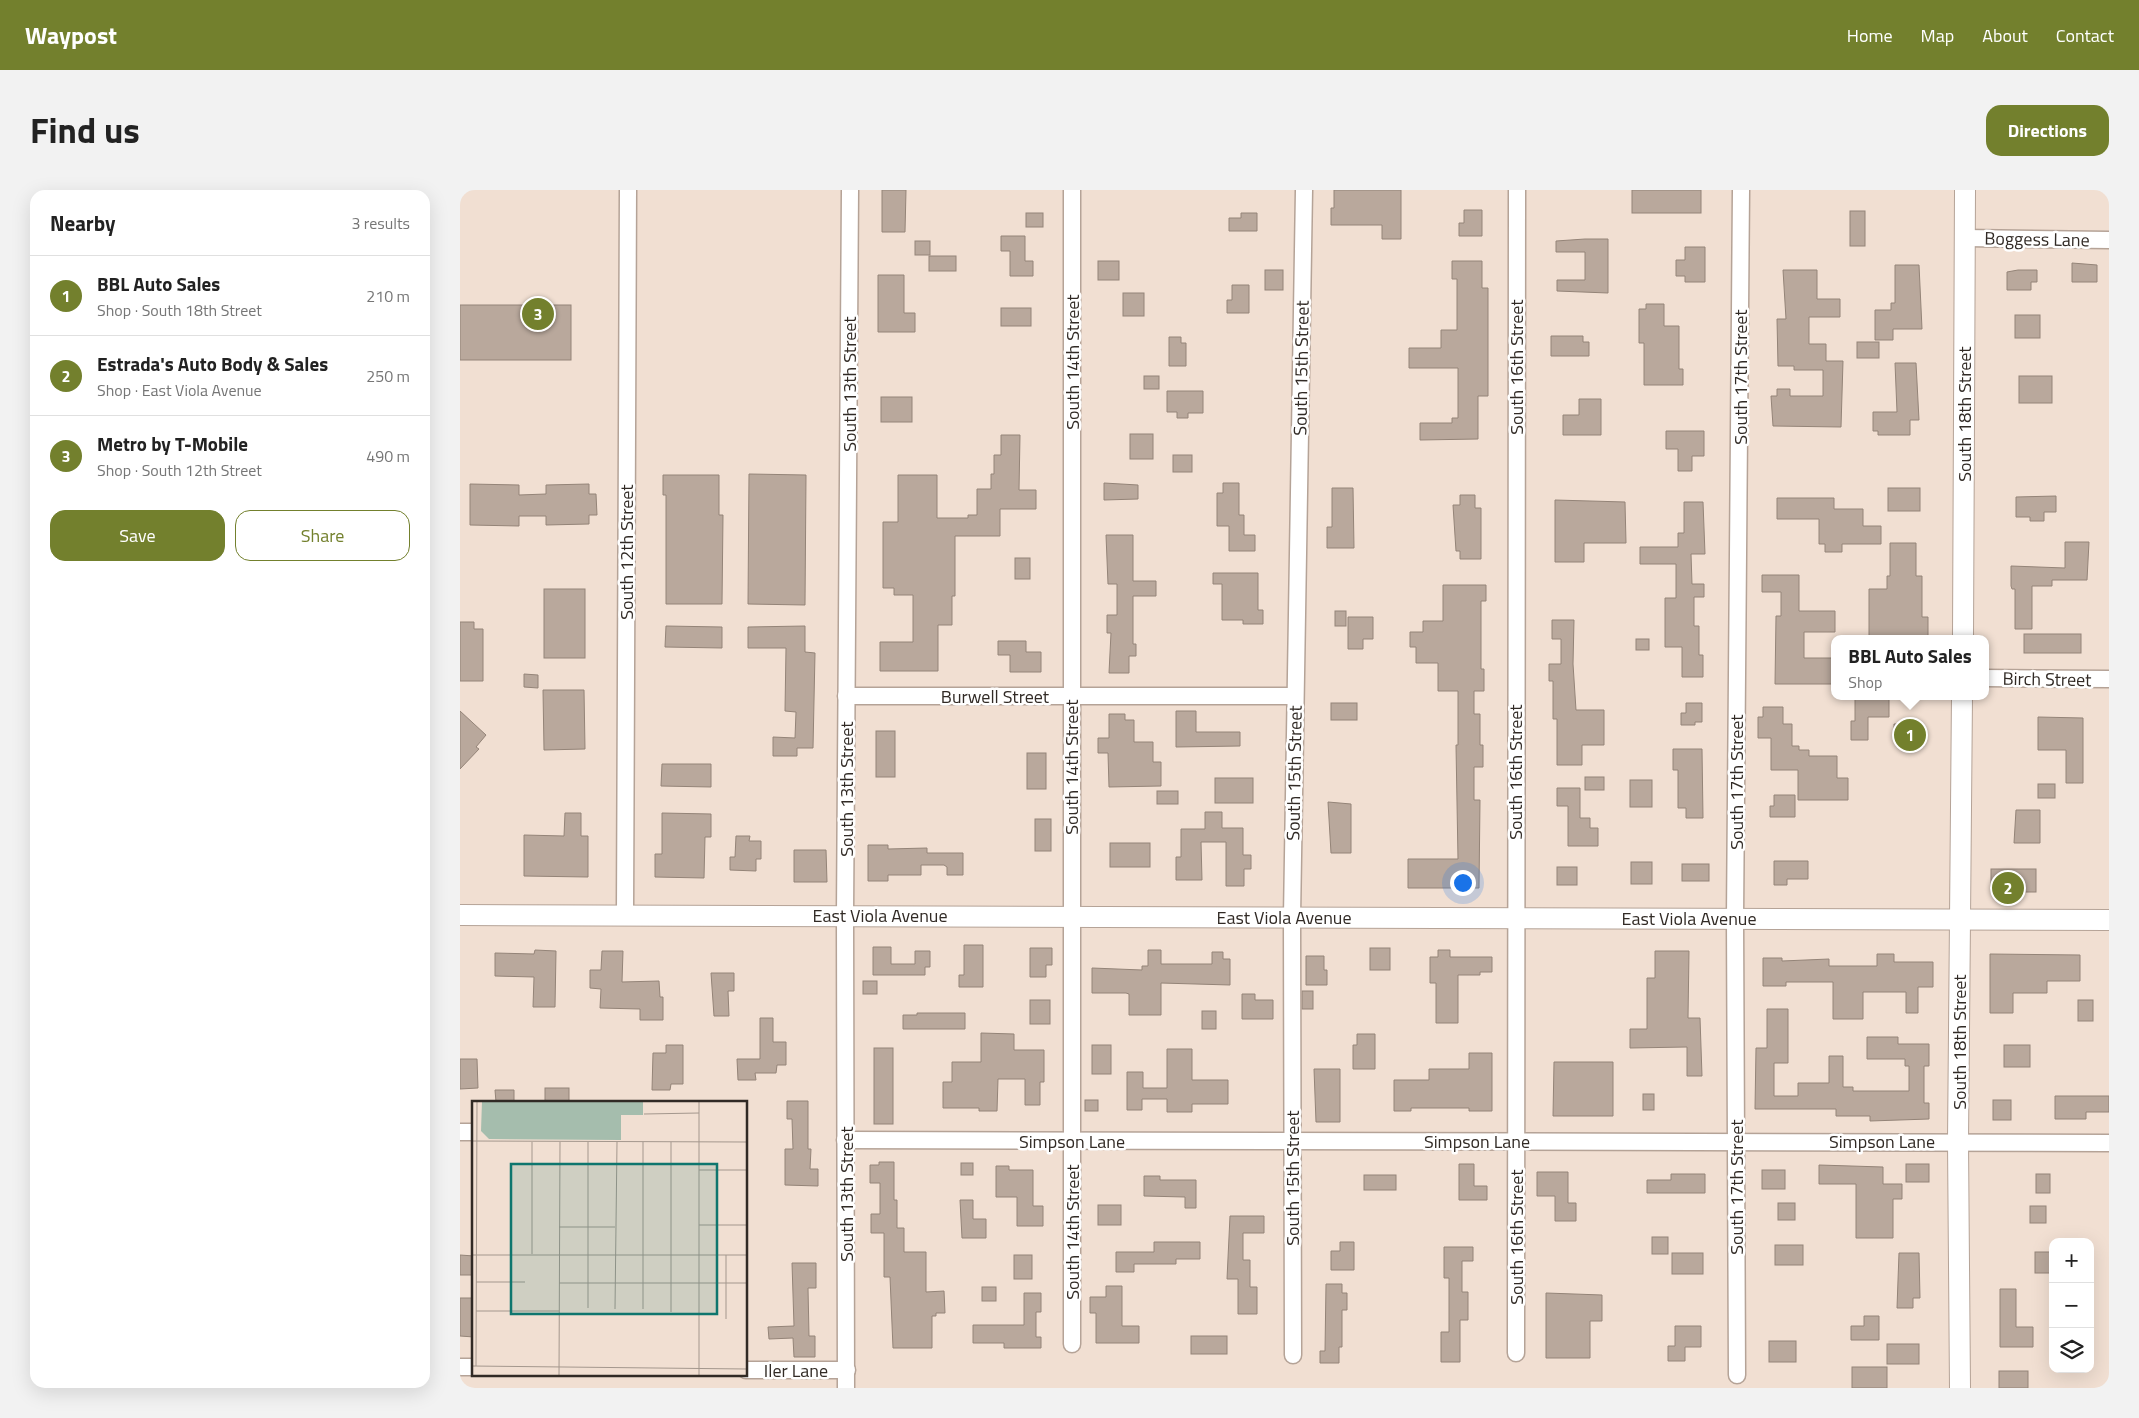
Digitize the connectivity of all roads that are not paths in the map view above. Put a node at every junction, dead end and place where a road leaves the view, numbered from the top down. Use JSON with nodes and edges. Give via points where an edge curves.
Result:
{"nodes":[{"id":1,"x":628,"y":190,"type":"edge"},
{"id":2,"x":850,"y":190,"type":"edge"},
{"id":3,"x":1072,"y":190,"type":"edge"},
{"id":4,"x":1304,"y":190,"type":"edge"},
{"id":5,"x":1517,"y":190,"type":"edge"},
{"id":6,"x":1741,"y":190,"type":"edge"},
{"id":7,"x":1965,"y":190,"type":"edge"},
{"id":8,"x":1965,"y":238,"type":"junction"},
{"id":9,"x":2109,"y":240,"type":"edge"},
{"id":10,"x":1963,"y":635,"type":"edge"},
{"id":11,"x":1989,"y":678,"type":"edge"},
{"id":12,"x":2109,"y":679,"type":"edge"},
{"id":13,"x":846,"y":696,"type":"junction"},
{"id":14,"x":1071,"y":696,"type":"junction"},
{"id":15,"x":1295,"y":696,"type":"junction"},
{"id":16,"x":1962,"y":700,"type":"edge"},
{"id":17,"x":625,"y":914,"type":"junction"},
{"id":18,"x":460,"y":915,"type":"edge"},
{"id":19,"x":845,"y":915,"type":"junction"},
{"id":20,"x":1072,"y":917,"type":"junction"},
{"id":21,"x":1292,"y":917,"type":"junction"},
{"id":22,"x":1515,"y":918,"type":"junction"},
{"id":23,"x":1735,"y":918,"type":"junction"},
{"id":24,"x":1960,"y":920,"type":"junction"},
{"id":25,"x":2109,"y":920,"type":"edge"},
{"id":26,"x":845,"y":1140,"type":"junction"},
{"id":27,"x":1071,"y":1141,"type":"junction"},
{"id":28,"x":1292,"y":1141,"type":"junction"},
{"id":29,"x":1736,"y":1141,"type":"junction"},
{"id":30,"x":1516,"y":1142,"type":"junction"},
{"id":31,"x":1958,"y":1142,"type":"junction"},
{"id":32,"x":2109,"y":1143,"type":"edge"},
{"id":33,"x":1072,"y":1344,"type":"dead end"},
{"id":34,"x":1516,"y":1354,"type":"dead end"},
{"id":35,"x":1293,"y":1355,"type":"dead end"},
{"id":36,"x":748,"y":1370,"type":"edge"},
{"id":37,"x":846,"y":1370,"type":"junction"},
{"id":38,"x":1737,"y":1375,"type":"dead end"},
{"id":39,"x":846,"y":1388,"type":"edge"},
{"id":40,"x":1960,"y":1388,"type":"edge"}],
"edges":[{"from":1,"to":17,"type":"street","name":"South 12th Street"},
{"from":2,"to":13,"type":"street","name":"South 13th Street"},
{"from":3,"to":14,"type":"street","name":"South 14th Street"},
{"from":4,"to":15,"type":"street","name":"South 15th Street"},
{"from":5,"to":22,"type":"street","name":"South 16th Street"},
{"from":6,"to":23,"type":"street","name":"South 17th Street"},
{"from":7,"to":8,"type":"street","name":"South 18th Street"},
{"from":8,"to":9,"type":"street","name":"Boggess Lane"},
{"from":8,"to":10,"type":"street","name":"South 18th Street"},
{"from":11,"to":12,"type":"street","name":"Birch Street"},
{"from":13,"to":14,"type":"street","name":"Burwell Street"},
{"from":13,"to":19,"type":"street","name":"South 13th Street"},
{"from":14,"to":15,"type":"street","name":"Burwell Street"},
{"from":14,"to":20,"type":"street","name":"South 14th Street"},
{"from":15,"to":21,"type":"street","name":"South 15th Street"},
{"from":16,"to":24,"type":"street","name":"South 18th Street"},
{"from":17,"to":18,"type":"street","name":"East Viola Avenue"},
{"from":17,"to":19,"type":"street","name":"East Viola Avenue"},
{"from":19,"to":20,"type":"street","name":"East Viola Avenue"},
{"from":19,"to":26,"type":"street","name":"South 13th Street"},
{"from":20,"to":21,"type":"street","name":"East Viola Avenue"},
{"from":20,"to":27,"type":"street","name":"South 14th Street"},
{"from":21,"to":22,"type":"street","name":"East Viola Avenue"},
{"from":21,"to":28,"type":"street","name":"South 15th Street"},
{"from":22,"to":23,"type":"street","name":"East Viola Avenue"},
{"from":22,"to":30,"type":"street","name":"South 16th Street"},
{"from":23,"to":24,"type":"street","name":"East Viola Avenue"},
{"from":23,"to":29,"type":"street","name":"South 17th Street"},
{"from":24,"to":25,"type":"street","name":"East Viola Avenue"},
{"from":24,"to":31,"type":"street","name":"South 18th Street"},
{"from":26,"to":27,"type":"street","name":"Simpson Lane"},
{"from":26,"to":37,"type":"street","name":"South 13th Street"},
{"from":27,"to":28,"type":"street","name":"Simpson Lane"},
{"from":27,"to":33,"type":"street","name":"South 14th Street"},
{"from":28,"to":30,"type":"street","name":"Simpson Lane"},
{"from":28,"to":35,"type":"street","name":"South 15th Street"},
{"from":29,"to":30,"type":"street","name":"Simpson Lane"},
{"from":29,"to":31,"type":"street","name":"Simpson Lane"},
{"from":29,"to":38,"type":"street","name":"South 17th Street"},
{"from":30,"to":34,"type":"street","name":"South 16th Street"},
{"from":31,"to":32,"type":"street","name":"Simpson Lane"},
{"from":31,"to":40,"type":"street","name":"South 18th Street"},
{"from":36,"to":37,"type":"street","name":"Iler Lane"},
{"from":37,"to":39,"type":"street","name":"South 13th Street"}]}
